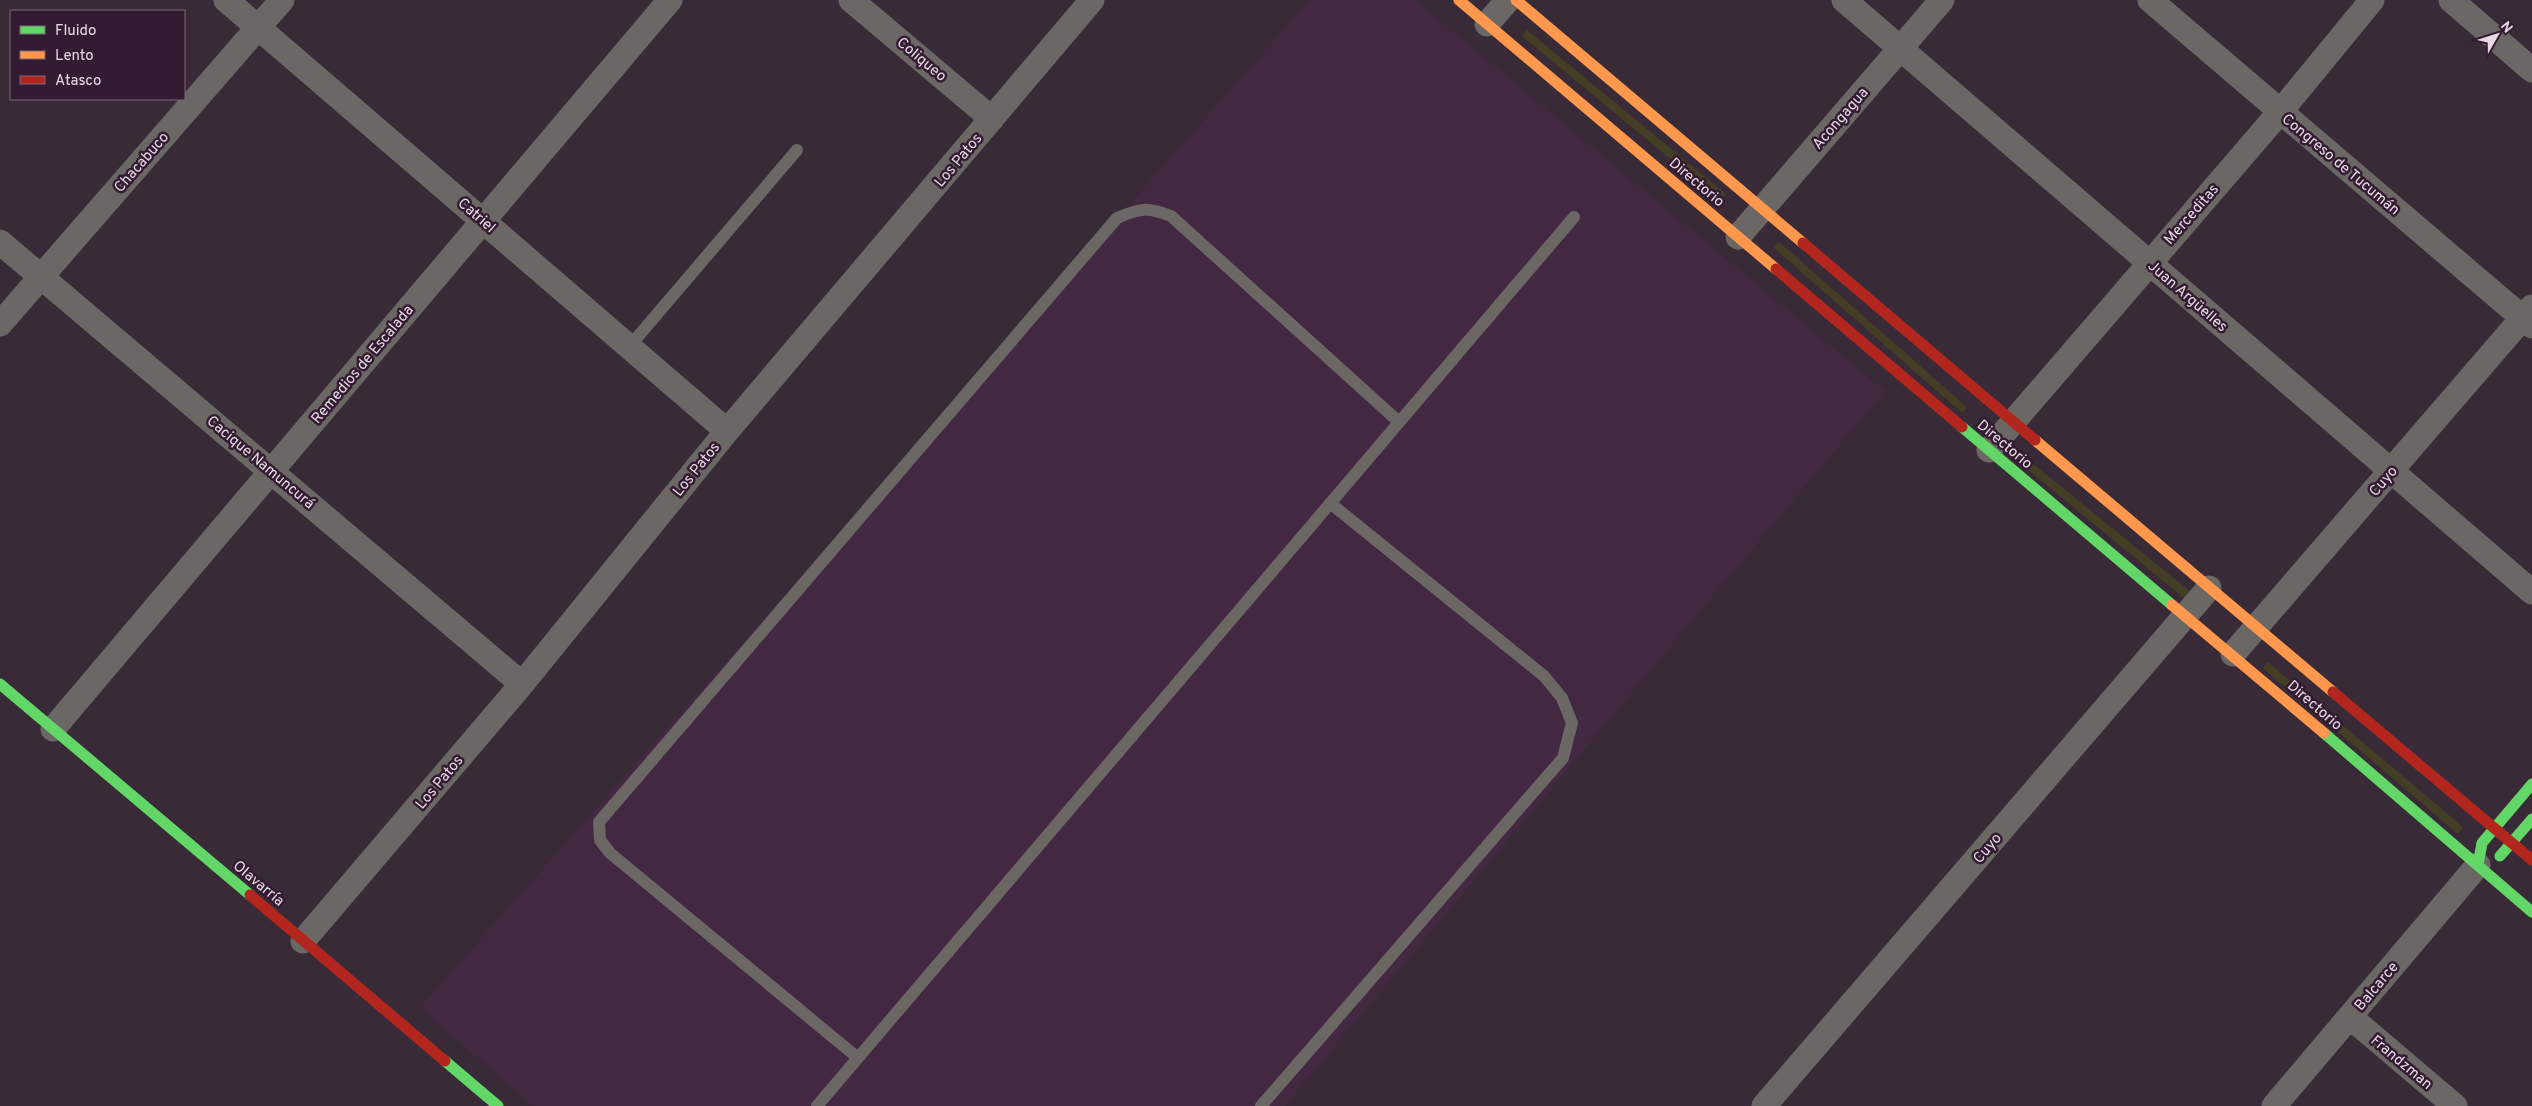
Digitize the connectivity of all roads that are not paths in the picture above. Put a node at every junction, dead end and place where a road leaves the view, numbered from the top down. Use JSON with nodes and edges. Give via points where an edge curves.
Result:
{"nodes":[{"id":1,"x":226,"y":0,"type":"edge"},
{"id":2,"x":282,"y":0,"type":"edge"},
{"id":3,"x":670,"y":0,"type":"edge"},
{"id":4,"x":851,"y":0,"type":"edge"},
{"id":5,"x":1092,"y":0,"type":"edge"},
{"id":6,"x":1459,"y":0,"type":"edge"},
{"id":7,"x":1508,"y":0,"type":"edge"},
{"id":8,"x":1516,"y":0,"type":"edge"},
{"id":9,"x":1844,"y":0,"type":"edge"},
{"id":10,"x":1942,"y":0,"type":"edge"},
{"id":11,"x":2150,"y":0,"type":"edge"},
{"id":12,"x":2372,"y":0,"type":"edge"},
{"id":13,"x":2451,"y":0,"type":"edge"},
{"id":14,"x":1487,"y":24,"type":"junction"},
{"id":15,"x":258,"y":27,"type":"junction"},
{"id":16,"x":1900,"y":48,"type":"junction"},
{"id":17,"x":2532,"y":70,"type":"edge"},
{"id":18,"x":2280,"y":112,"type":"junction"},
{"id":19,"x":992,"y":119,"type":"junction"},
{"id":20,"x":797,"y":150,"type":"dead end"},
{"id":21,"x":1762,"y":209,"type":"junction"},
{"id":22,"x":1574,"y":217,"type":"dead end"},
{"id":23,"x":483,"y":221,"type":"junction"},
{"id":24,"x":1738,"y":237,"type":"junction"},
{"id":25,"x":0,"y":242,"type":"edge"},
{"id":26,"x":2150,"y":263,"type":"junction"},
{"id":27,"x":41,"y":277,"type":"junction"},
{"id":28,"x":2529,"y":317,"type":"edge"},
{"id":29,"x":0,"y":324,"type":"edge"},
{"id":30,"x":630,"y":347,"type":"junction"},
{"id":31,"x":1399,"y":422,"type":"junction"},
{"id":32,"x":2013,"y":422,"type":"junction"},
{"id":33,"x":727,"y":431,"type":"junction"},
{"id":34,"x":1989,"y":450,"type":"junction"},
{"id":35,"x":272,"y":471,"type":"junction"},
{"id":36,"x":2392,"y":471,"type":"junction"},
{"id":37,"x":1330,"y":503,"type":"junction"},
{"id":38,"x":2209,"y":588,"type":"junction"},
{"id":39,"x":2532,"y":592,"type":"edge"},
{"id":40,"x":2186,"y":617,"type":"junction"},
{"id":41,"x":2255,"y":628,"type":"junction"},
{"id":42,"x":2233,"y":654,"type":"junction"},
{"id":43,"x":0,"y":684,"type":"edge"},
{"id":44,"x":522,"y":684,"type":"junction"},
{"id":45,"x":53,"y":729,"type":"junction"},
{"id":46,"x":2532,"y":784,"type":"edge"},
{"id":47,"x":2532,"y":819,"type":"edge"},
{"id":48,"x":2494,"y":828,"type":"junction"},
{"id":49,"x":2512,"y":843,"type":"junction"},
{"id":50,"x":2532,"y":860,"type":"edge"},
{"id":51,"x":2478,"y":865,"type":"junction"},
{"id":52,"x":2532,"y":912,"type":"edge"},
{"id":53,"x":304,"y":941,"type":"junction"},
{"id":54,"x":2350,"y":1017,"type":"junction"},
{"id":55,"x":858,"y":1058,"type":"junction"},
{"id":56,"x":498,"y":1106,"type":"edge"},
{"id":57,"x":817,"y":1106,"type":"edge"},
{"id":58,"x":1262,"y":1106,"type":"edge"},
{"id":59,"x":1764,"y":1106,"type":"edge"},
{"id":60,"x":2274,"y":1106,"type":"edge"},
{"id":61,"x":2455,"y":1106,"type":"edge"}],
"edges":[{"from":1,"to":15,"type":"street","name":"Catriel"},
{"from":2,"to":15,"type":"street","name":"Chacabuco"},
{"from":3,"to":23,"type":"street","name":"Remedios de Escalada"},
{"from":4,"to":19,"type":"street","name":"Coliqueo"},
{"from":5,"to":19,"type":"street","name":"Los Patos"},
{"from":6,"to":14,"type":"main road","name":"Directorio"},
{"from":7,"to":14,"type":"street"},
{"from":8,"to":21,"type":"main road","name":"Directorio"},
{"from":9,"to":16,"type":"street","name":"Juan Argüelles"},
{"from":10,"to":16,"type":"street","name":"Acongagua"},
{"from":11,"to":18,"type":"street","name":"Congreso de Tucumán"},
{"from":12,"to":18,"type":"street","name":"Merceditas"},
{"from":13,"to":17,"type":"street"},
{"from":14,"to":24,"type":"main road","name":"Directorio"},
{"from":15,"to":23,"type":"street","name":"Catriel"},
{"from":15,"to":27,"type":"street","name":"Chacabuco"},
{"from":16,"to":21,"type":"street","name":"Acongagua"},
{"from":16,"to":26,"type":"street","name":"Juan Argüelles"},
{"from":18,"to":26,"type":"street","name":"Merceditas"},
{"from":18,"to":28,"type":"street","name":"Congreso de Tucumán"},
{"from":19,"to":33,"type":"street","name":"Los Patos"},
{"from":20,"to":30,"type":"lane"},
{"from":21,"to":24,"type":"street","name":"Acongagua"},
{"from":21,"to":32,"type":"main road","name":"Directorio"},
{"from":22,"to":31,"type":"lane"},
{"from":23,"to":30,"type":"street","name":"Catriel"},
{"from":23,"to":35,"type":"street","name":"Remedios de Escalada"},
{"from":24,"to":34,"type":"main road","name":"Directorio"},
{"from":25,"to":27,"type":"street","name":"Cacique Namuncurá"},
{"from":26,"to":32,"type":"street","name":"Merceditas"},
{"from":26,"to":36,"type":"street","name":"Juan Argüelles"},
{"from":27,"to":29,"type":"street","name":"Chacabuco"},
{"from":27,"to":35,"type":"street","name":"Cacique Namuncurá"},
{"from":28,"to":36,"type":"street","name":"Cuyo"},
{"from":30,"to":33,"type":"street","name":"Catriel"},
{"from":31,"to":37,"type":"lane"},
{"from":31,"to":55,"type":"lane","via":[[1171,216],[1155,210],[1138,209],[1117,218],[599,822],[600,840],[610,853]]},
{"from":32,"to":34,"type":"street","name":"Merceditas"},
{"from":32,"to":38,"type":"main road","name":"Directorio"},
{"from":33,"to":44,"type":"street","name":"Los Patos"},
{"from":34,"to":40,"type":"main road","name":"Directorio"},
{"from":35,"to":44,"type":"street","name":"Cacique Namuncurá"},
{"from":35,"to":45,"type":"street","name":"Remedios de Escalada"},
{"from":36,"to":39,"type":"street","name":"Juan Argüelles"},
{"from":36,"to":41,"type":"street","name":"Cuyo"},
{"from":37,"to":55,"type":"lane"},
{"from":37,"to":58,"type":"lane","via":[[1544,676],[1562,698],[1572,723],[1563,758]]},
{"from":38,"to":40,"type":"street","name":"Cuyo"},
{"from":38,"to":41,"type":"main road","name":"Directorio"},
{"from":40,"to":42,"type":"main road","name":"Directorio"},
{"from":40,"to":59,"type":"street","name":"Cuyo"},
{"from":41,"to":42,"type":"street","name":"Cuyo"},
{"from":41,"to":48,"type":"main road","name":"Directorio"},
{"from":42,"to":51,"type":"main road","name":"Directorio"},
{"from":43,"to":45,"type":"main road","name":"Olavarría"},
{"from":44,"to":53,"type":"street","name":"Los Patos"},
{"from":45,"to":53,"type":"main road","name":"Olavarría"},
{"from":46,"to":48,"type":"main road"},
{"from":47,"to":49,"type":"main road"},
{"from":48,"to":49,"type":"main road","name":"Directorio"},
{"from":48,"to":51,"type":"main road","via":[[2482,843]]},
{"from":49,"to":50,"type":"main road","name":"Directorio"},
{"from":49,"to":51,"type":"main road","via":[[2499,858]]},
{"from":51,"to":52,"type":"main road","name":"Directorio"},
{"from":51,"to":54,"type":"street","name":"Balcarce"},
{"from":53,"to":56,"type":"main road","name":"Olavarría"},
{"from":54,"to":60,"type":"street","name":"Balcarce"},
{"from":54,"to":61,"type":"street","name":"Frandzman"},
{"from":55,"to":57,"type":"lane"}]}
